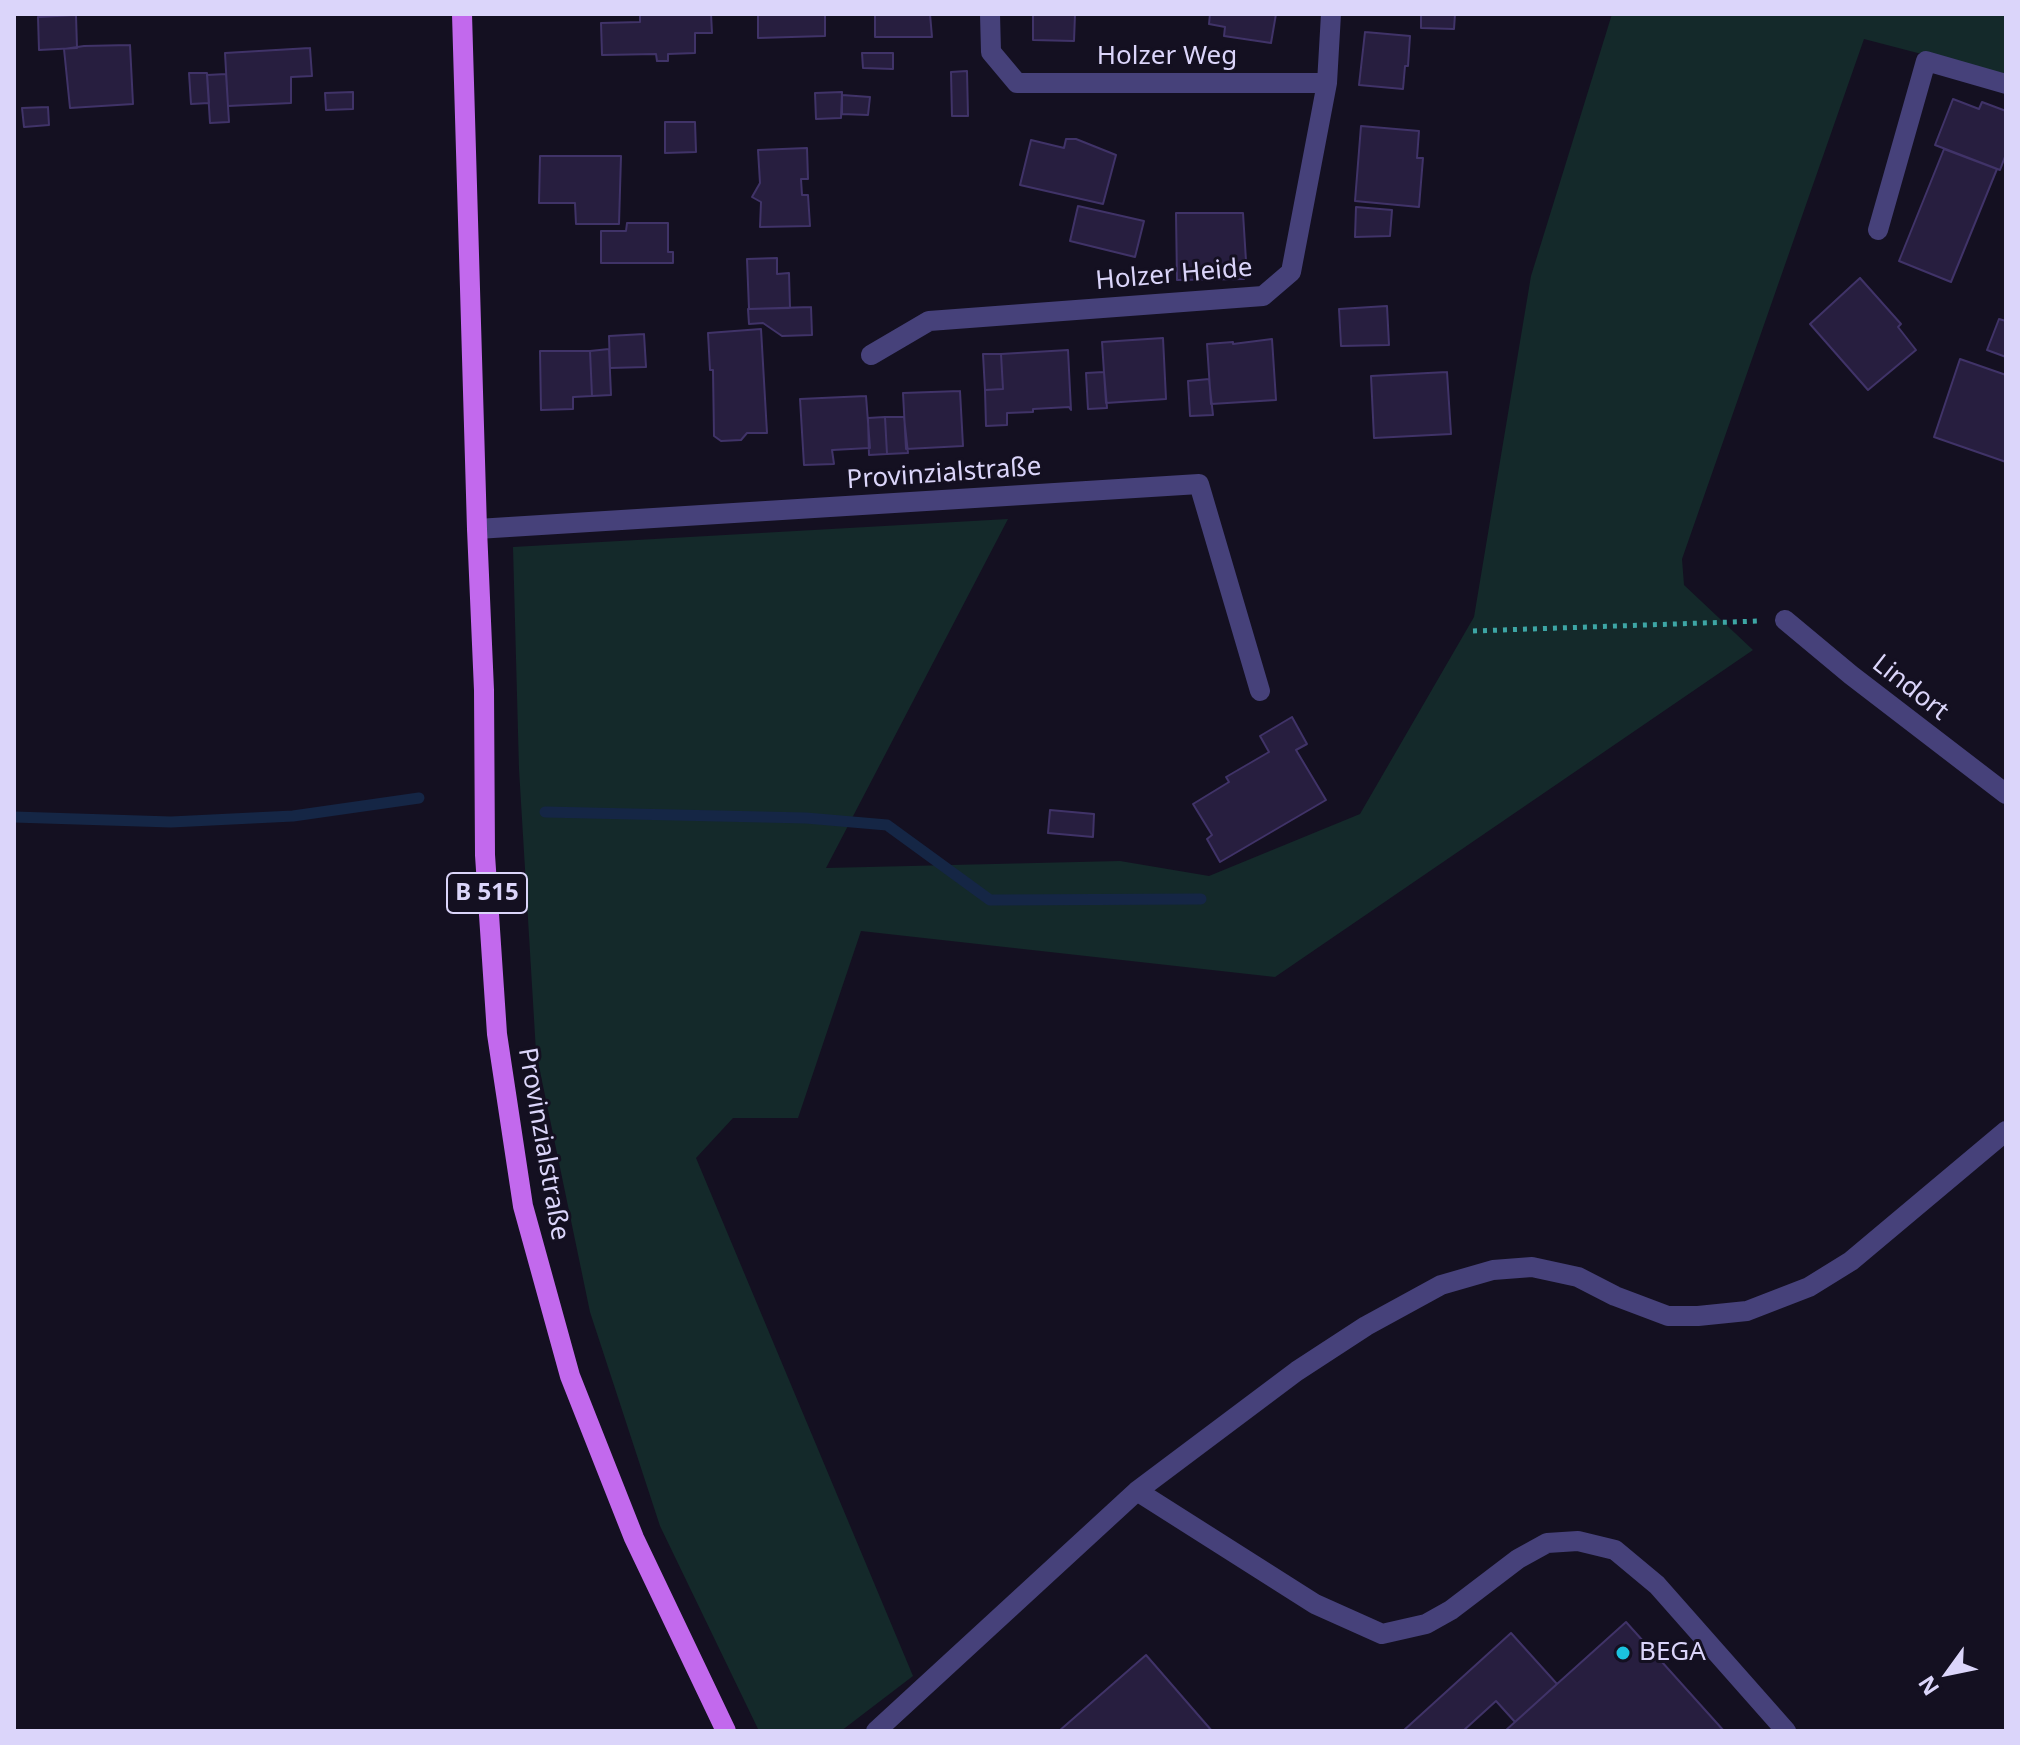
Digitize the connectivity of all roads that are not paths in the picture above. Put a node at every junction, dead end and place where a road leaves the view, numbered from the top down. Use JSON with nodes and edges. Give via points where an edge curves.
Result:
{"nodes":[{"id":1,"x":462,"y":14,"type":"edge"},
{"id":2,"x":990,"y":14,"type":"edge"},
{"id":3,"x":1331,"y":14,"type":"edge"},
{"id":4,"x":1327,"y":83,"type":"junction"},
{"id":5,"x":2006,"y":84,"type":"edge"},
{"id":6,"x":1878,"y":230,"type":"dead end"},
{"id":7,"x":871,"y":355,"type":"dead end"},
{"id":8,"x":477,"y":529,"type":"junction"},
{"id":9,"x":1785,"y":620,"type":"road end"},
{"id":10,"x":1260,"y":691,"type":"dead end"},
{"id":11,"x":2006,"y":794,"type":"edge"},
{"id":12,"x":2006,"y":1131,"type":"edge"},
{"id":13,"x":1137,"y":1491,"type":"junction"},
{"id":14,"x":881,"y":1729,"type":"edge"},
{"id":15,"x":726,"y":1731,"type":"edge"},
{"id":16,"x":1786,"y":1731,"type":"edge"}],
"edges":[{"from":1,"to":8,"type":"main road","name":"Provinzialstraße","number":"B 515"},
{"from":2,"to":4,"type":"street","name":"Holzer Weg","via":[[991,52],[1017,83]]},
{"from":3,"to":4,"type":"street"},
{"from":4,"to":7,"type":"street","name":"Holzer Heide","via":[[1291,272],[1263,296],[929,321]]},
{"from":5,"to":6,"type":"street","via":[[1926,61]]},
{"from":8,"to":10,"type":"street","name":"Provinzialstraße","via":[[1199,484]]},
{"from":8,"to":15,"type":"main road","name":"Provinzialstraße","number":"B 515","via":[[485,855],[497,1034],[523,1206],[570,1376],[634,1538]]},
{"from":9,"to":11,"type":"street","name":"Lindort"},
{"from":12,"to":13,"type":"street","via":[[1851,1261],[1809,1287],[1747,1311],[1668,1316],[1578,1277],[1532,1267],[1493,1270],[1441,1285],[1297,1371]]},
{"from":13,"to":14,"type":"street"},
{"from":13,"to":16,"type":"street","via":[[1315,1604],[1382,1634],[1426,1624],[1547,1543],[1578,1541],[1615,1550],[1657,1585]]}]}
